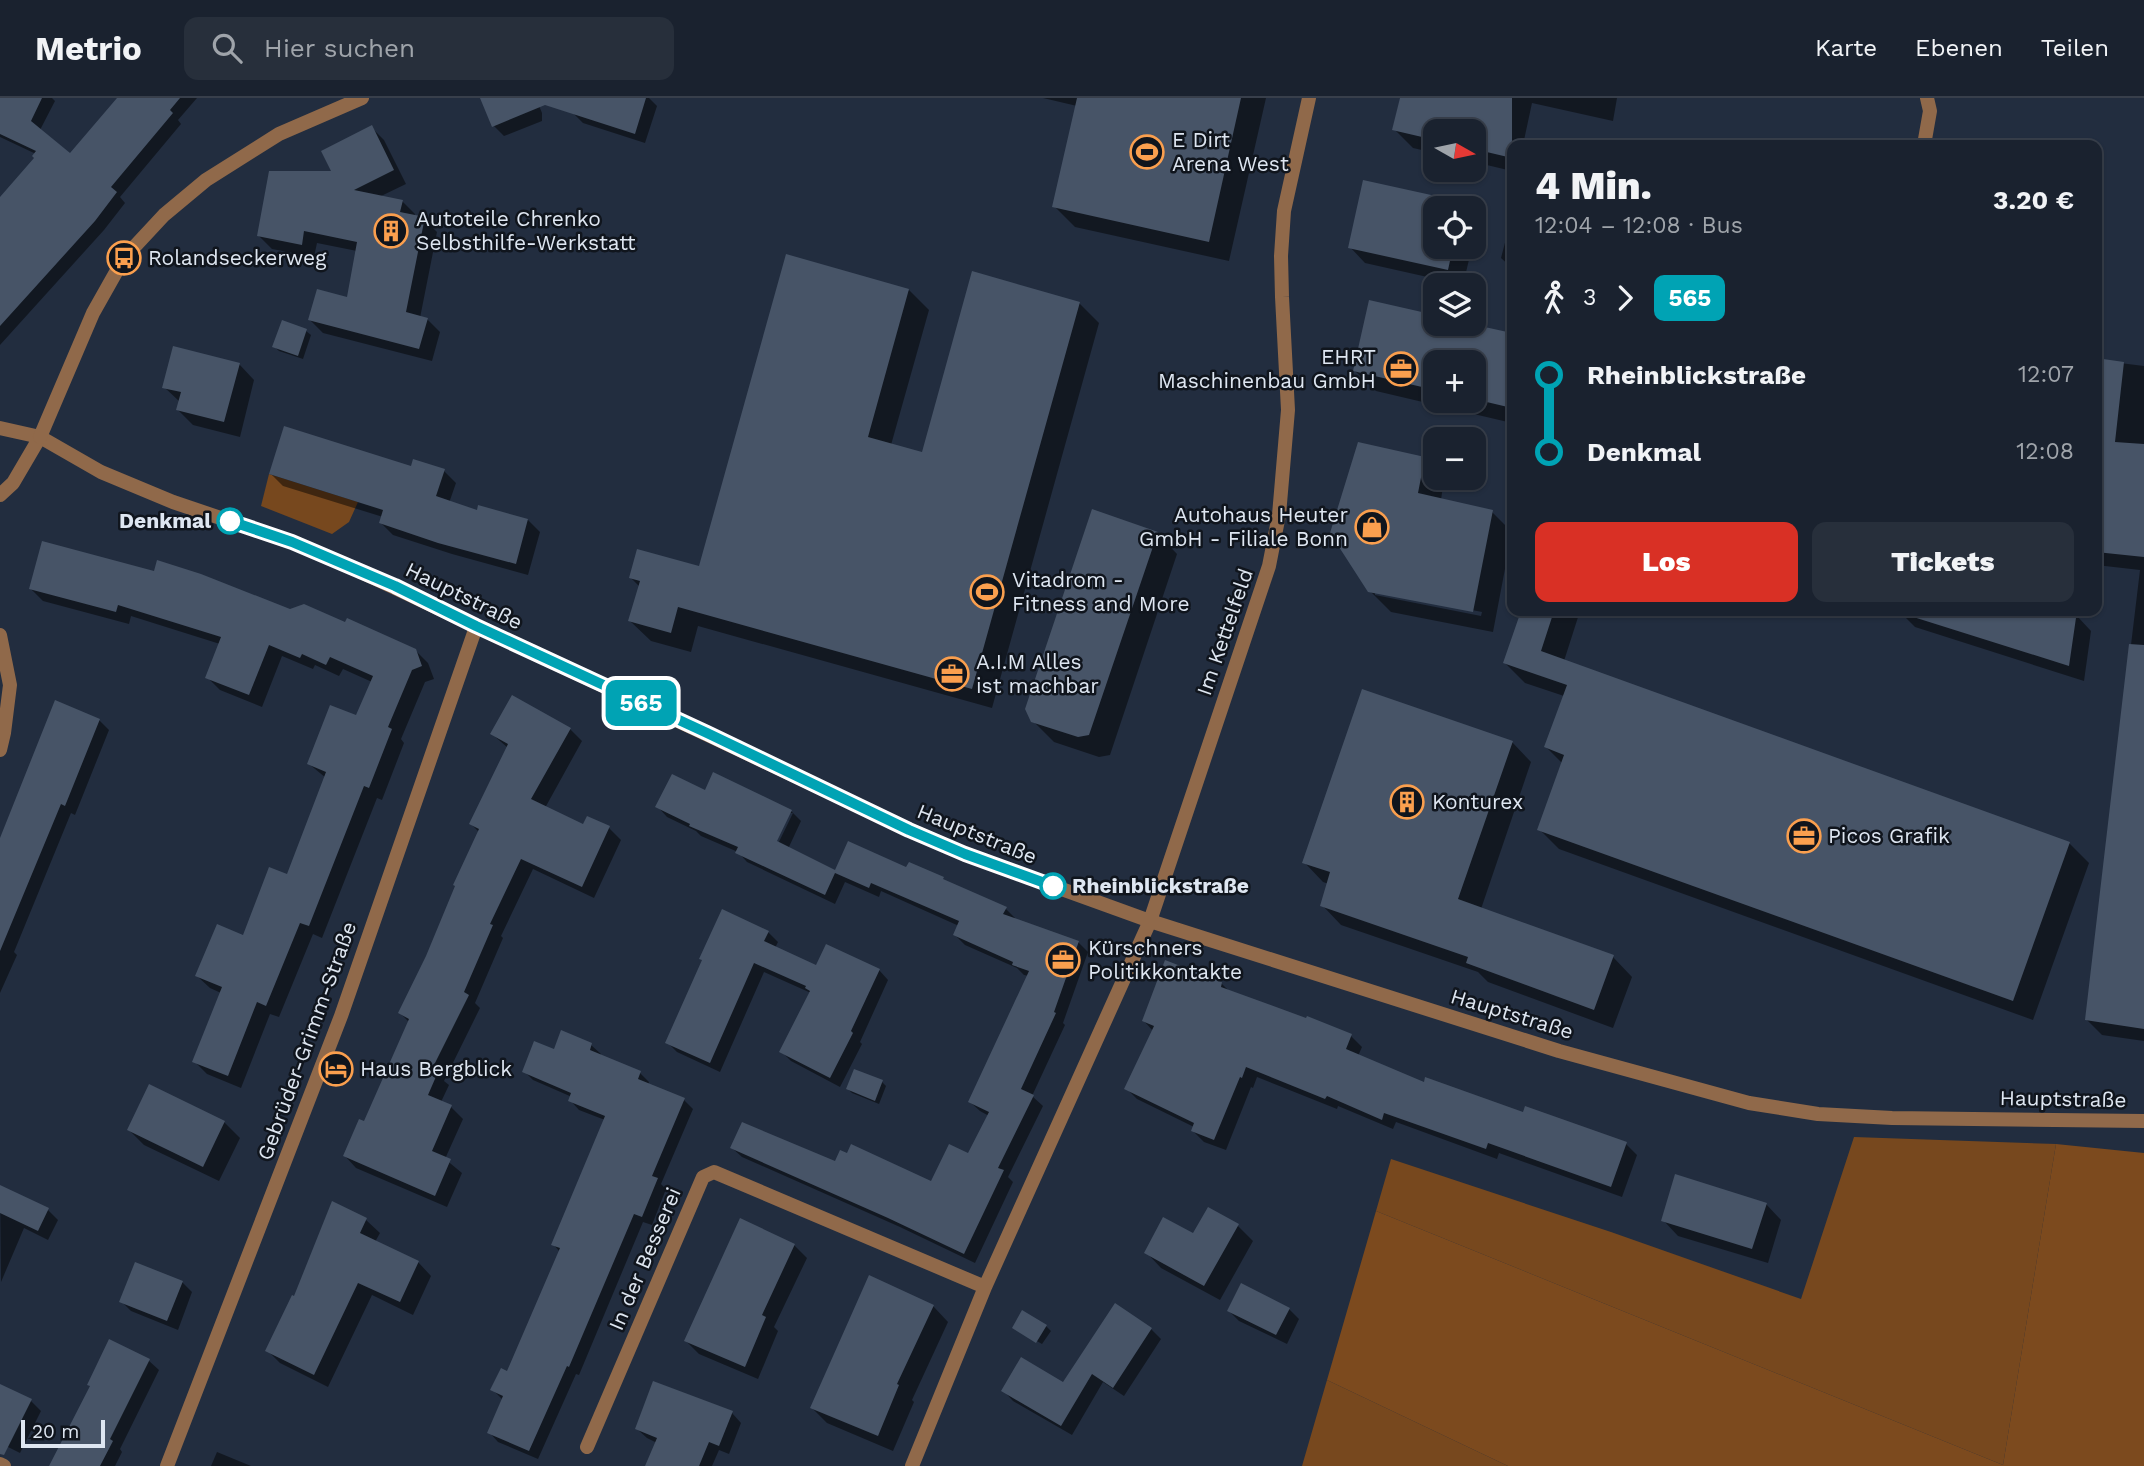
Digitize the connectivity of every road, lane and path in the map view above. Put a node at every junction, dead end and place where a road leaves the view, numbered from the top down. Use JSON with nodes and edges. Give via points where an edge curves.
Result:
{"nodes":[{"id":1,"x":362,"y":98,"type":"edge"},
{"id":2,"x":1309,"y":98,"type":"edge"},
{"id":3,"x":1927,"y":98,"type":"edge"},
{"id":4,"x":1925,"y":140,"type":"edge"},
{"id":5,"x":0,"y":429,"type":"edge"},
{"id":6,"x":40,"y":437,"type":"junction"},
{"id":7,"x":0,"y":495,"type":"edge"},
{"id":8,"x":476,"y":626,"type":"junction"},
{"id":9,"x":0,"y":635,"type":"edge"},
{"id":10,"x":0,"y":750,"type":"edge"},
{"id":11,"x":1150,"y":921,"type":"junction"},
{"id":12,"x":2144,"y":1121,"type":"edge"},
{"id":13,"x":985,"y":1287,"type":"junction"},
{"id":14,"x":587,"y":1447,"type":"dead end"},
{"id":15,"x":167,"y":1466,"type":"edge"},
{"id":16,"x":912,"y":1466,"type":"edge"}],
"edges":[{"from":1,"to":6,"type":"street","via":[[279,134],[206,180],[164,215],[124,258],[93,313]]},
{"from":2,"to":11,"type":"street","name":"Im Kettelfeld","via":[[1284,211],[1281,256],[1288,410],[1279,515],[1269,566]]},
{"from":3,"to":4,"type":"street","via":[[1930,111]]},
{"from":5,"to":6,"type":"street","name":"Hauptstraße"},
{"from":6,"to":7,"type":"street","via":[[13,483]]},
{"from":6,"to":8,"type":"street","name":"Hauptstraße","via":[[101,472],[292,542]]},
{"from":8,"to":11,"type":"street","name":"Hauptstraße","via":[[937,842]]},
{"from":8,"to":15,"type":"street","name":"Gebrüder-Grimm-Straße","via":[[341,1016]]},
{"from":9,"to":10,"type":"street","via":[[9,685]]},
{"from":11,"to":12,"type":"street","name":"Hauptstraße","via":[[1559,1051],[1749,1103],[1818,1114],[1892,1118]]},
{"from":11,"to":13,"type":"street"},
{"from":13,"to":14,"type":"street","name":"In der Besserei","via":[[714,1172],[703,1177]]},
{"from":13,"to":16,"type":"street"}]}
